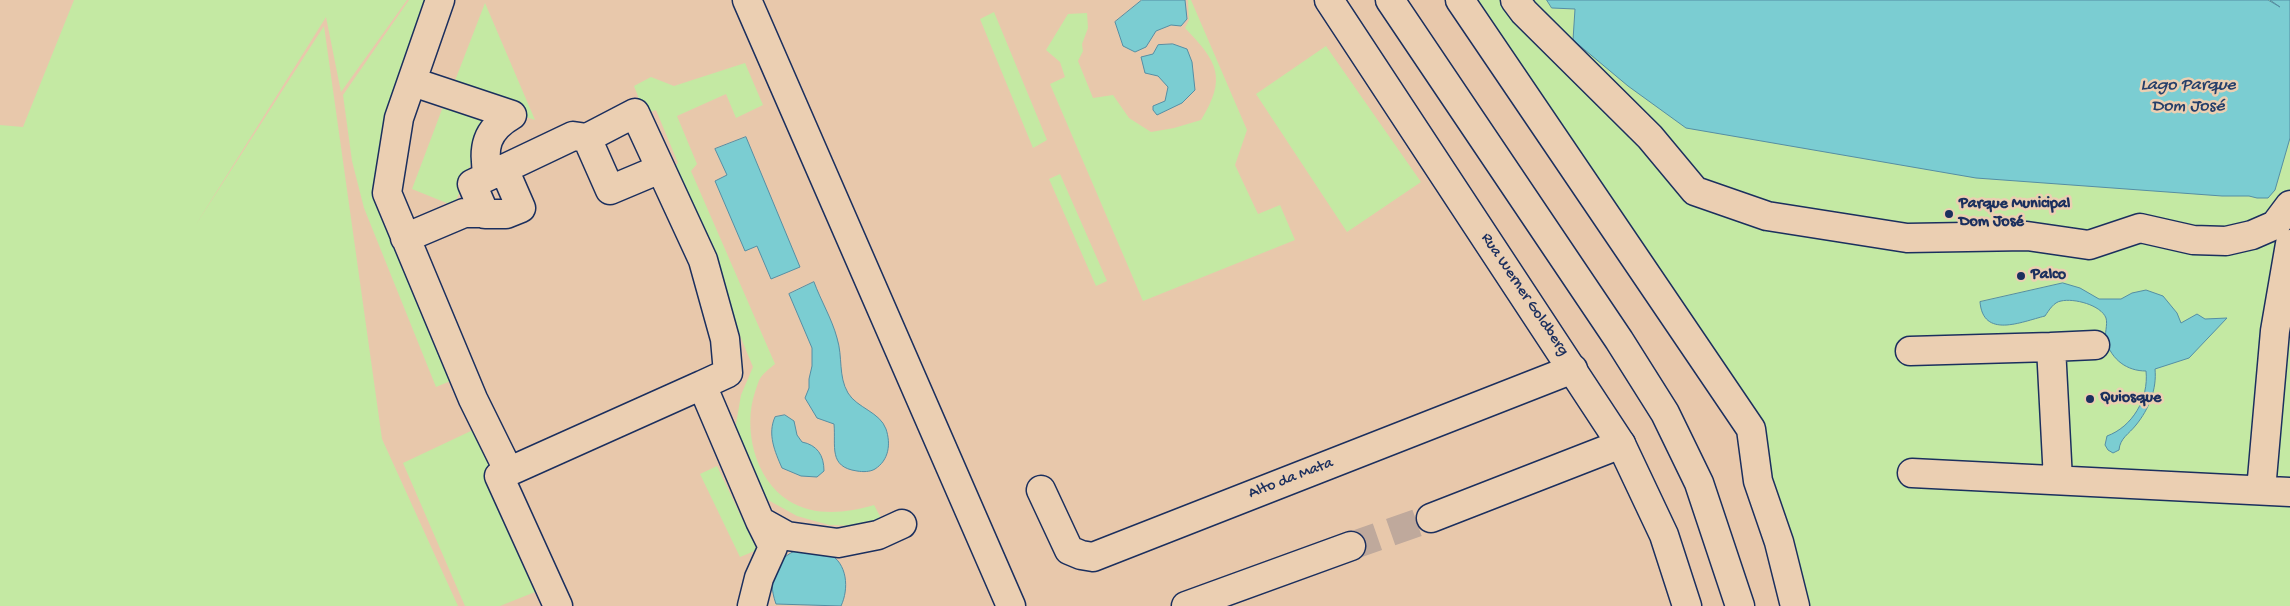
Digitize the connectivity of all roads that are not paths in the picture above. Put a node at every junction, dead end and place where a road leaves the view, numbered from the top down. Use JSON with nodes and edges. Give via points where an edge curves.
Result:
{"nodes":[{"id":1,"x":440,"y":0,"type":"edge"},
{"id":2,"x":747,"y":0,"type":"edge"},
{"id":3,"x":1329,"y":0,"type":"edge"},
{"id":4,"x":1390,"y":0,"type":"edge"},
{"id":5,"x":1460,"y":0,"type":"edge"},
{"id":6,"x":1515,"y":0,"type":"edge"},
{"id":7,"x":413,"y":82,"type":"junction"},
{"id":8,"x":587,"y":138,"type":"junction"},
{"id":9,"x":660,"y":169,"type":"junction"},
{"id":10,"x":496,"y":172,"type":"junction"},
{"id":11,"x":2290,"y":205,"type":"edge"},
{"id":12,"x":485,"y":213,"type":"junction"},
{"id":13,"x":405,"y":238,"type":"junction"},
{"id":14,"x":2290,"y":244,"type":"edge"},
{"id":15,"x":2282,"y":330,"type":"edge"},
{"id":16,"x":2095,"y":345,"type":"dead end"},
{"id":17,"x":2051,"y":347,"type":"junction"},
{"id":18,"x":1910,"y":352,"type":"dead end"},
{"id":19,"x":1573,"y":369,"type":"junction"},
{"id":20,"x":702,"y":385,"type":"junction"},
{"id":21,"x":1621,"y":444,"type":"junction"},
{"id":22,"x":509,"y":472,"type":"junction"},
{"id":23,"x":1912,"y":473,"type":"dead end"},
{"id":24,"x":2058,"y":480,"type":"junction"},
{"id":25,"x":1041,"y":490,"type":"dead end"},
{"id":26,"x":2261,"y":490,"type":"junction"},
{"id":27,"x":2290,"y":492,"type":"edge"},
{"id":28,"x":1431,"y":518,"type":"tunnel mouth"},
{"id":29,"x":760,"y":521,"type":"junction"},
{"id":30,"x":902,"y":524,"type":"dead end"},
{"id":31,"x":1351,"y":546,"type":"tunnel mouth"},
{"id":32,"x":558,"y":606,"type":"edge"},
{"id":33,"x":752,"y":606,"type":"edge"},
{"id":34,"x":1011,"y":606,"type":"edge"},
{"id":35,"x":1186,"y":606,"type":"edge"},
{"id":36,"x":1687,"y":606,"type":"edge"},
{"id":37,"x":1740,"y":606,"type":"edge"},
{"id":38,"x":1795,"y":606,"type":"edge"}],
"edges":[{"from":1,"to":7,"type":"street"},
{"from":2,"to":34,"type":"street"},
{"from":3,"to":19,"type":"street","name":"Rua Werner Goldberg"},
{"from":4,"to":37,"type":"street","via":[[1665,413],[1698,483]]},
{"from":5,"to":38,"type":"street","via":[[1751,429],[1758,481],[1779,542]]},
{"from":6,"to":11,"type":"street","via":[[1650,137],[1695,191],[1766,216],[1907,238],[2027,236],[2089,245],[2140,228],[2193,240],[2226,241],[2275,225]]},
{"from":7,"to":10,"type":"street","via":[[512,115],[501,121],[489,136],[484,157]]},
{"from":7,"to":13,"type":"street","via":[[399,118],[387,193]]},
{"from":8,"to":9,"type":"street","via":[[610,190]]},
{"from":8,"to":9,"type":"street","via":[[635,114]]},
{"from":8,"to":10,"type":"street","via":[[573,136]]},
{"from":9,"to":20,"type":"street","via":[[703,260],[725,339],[728,373]]},
{"from":10,"to":12,"type":"street","via":[[472,184]]},
{"from":10,"to":12,"type":"street","via":[[521,208],[506,214]]},
{"from":12,"to":13,"type":"street","via":[[464,213]]},
{"from":13,"to":22,"type":"street","via":[[473,399]]},
{"from":14,"to":15,"type":"street"},
{"from":15,"to":26,"type":"street"},
{"from":16,"to":17,"type":"street"},
{"from":17,"to":18,"type":"street"},
{"from":17,"to":24,"type":"street"},
{"from":19,"to":21,"type":"street","name":"Rua Werner Goldberg"},
{"from":19,"to":25,"type":"street","name":"Alto da Mata","via":[[1093,557],[1080,556],[1070,550]]},
{"from":20,"to":22,"type":"street"},
{"from":20,"to":29,"type":"street"},
{"from":21,"to":28,"type":"street"},
{"from":21,"to":36,"type":"street","name":"Rua Werner Goldberg","via":[[1664,535]]},
{"from":22,"to":32,"type":"street","via":[[499,476]]},
{"from":23,"to":24,"type":"street"},
{"from":24,"to":26,"type":"street"},
{"from":26,"to":27,"type":"street"},
{"from":29,"to":30,"type":"street","via":[[786,536],[838,543],[878,535]]},
{"from":29,"to":33,"type":"street","via":[[773,547],[759,578]]},
{"from":31,"to":35,"type":"street"}]}
